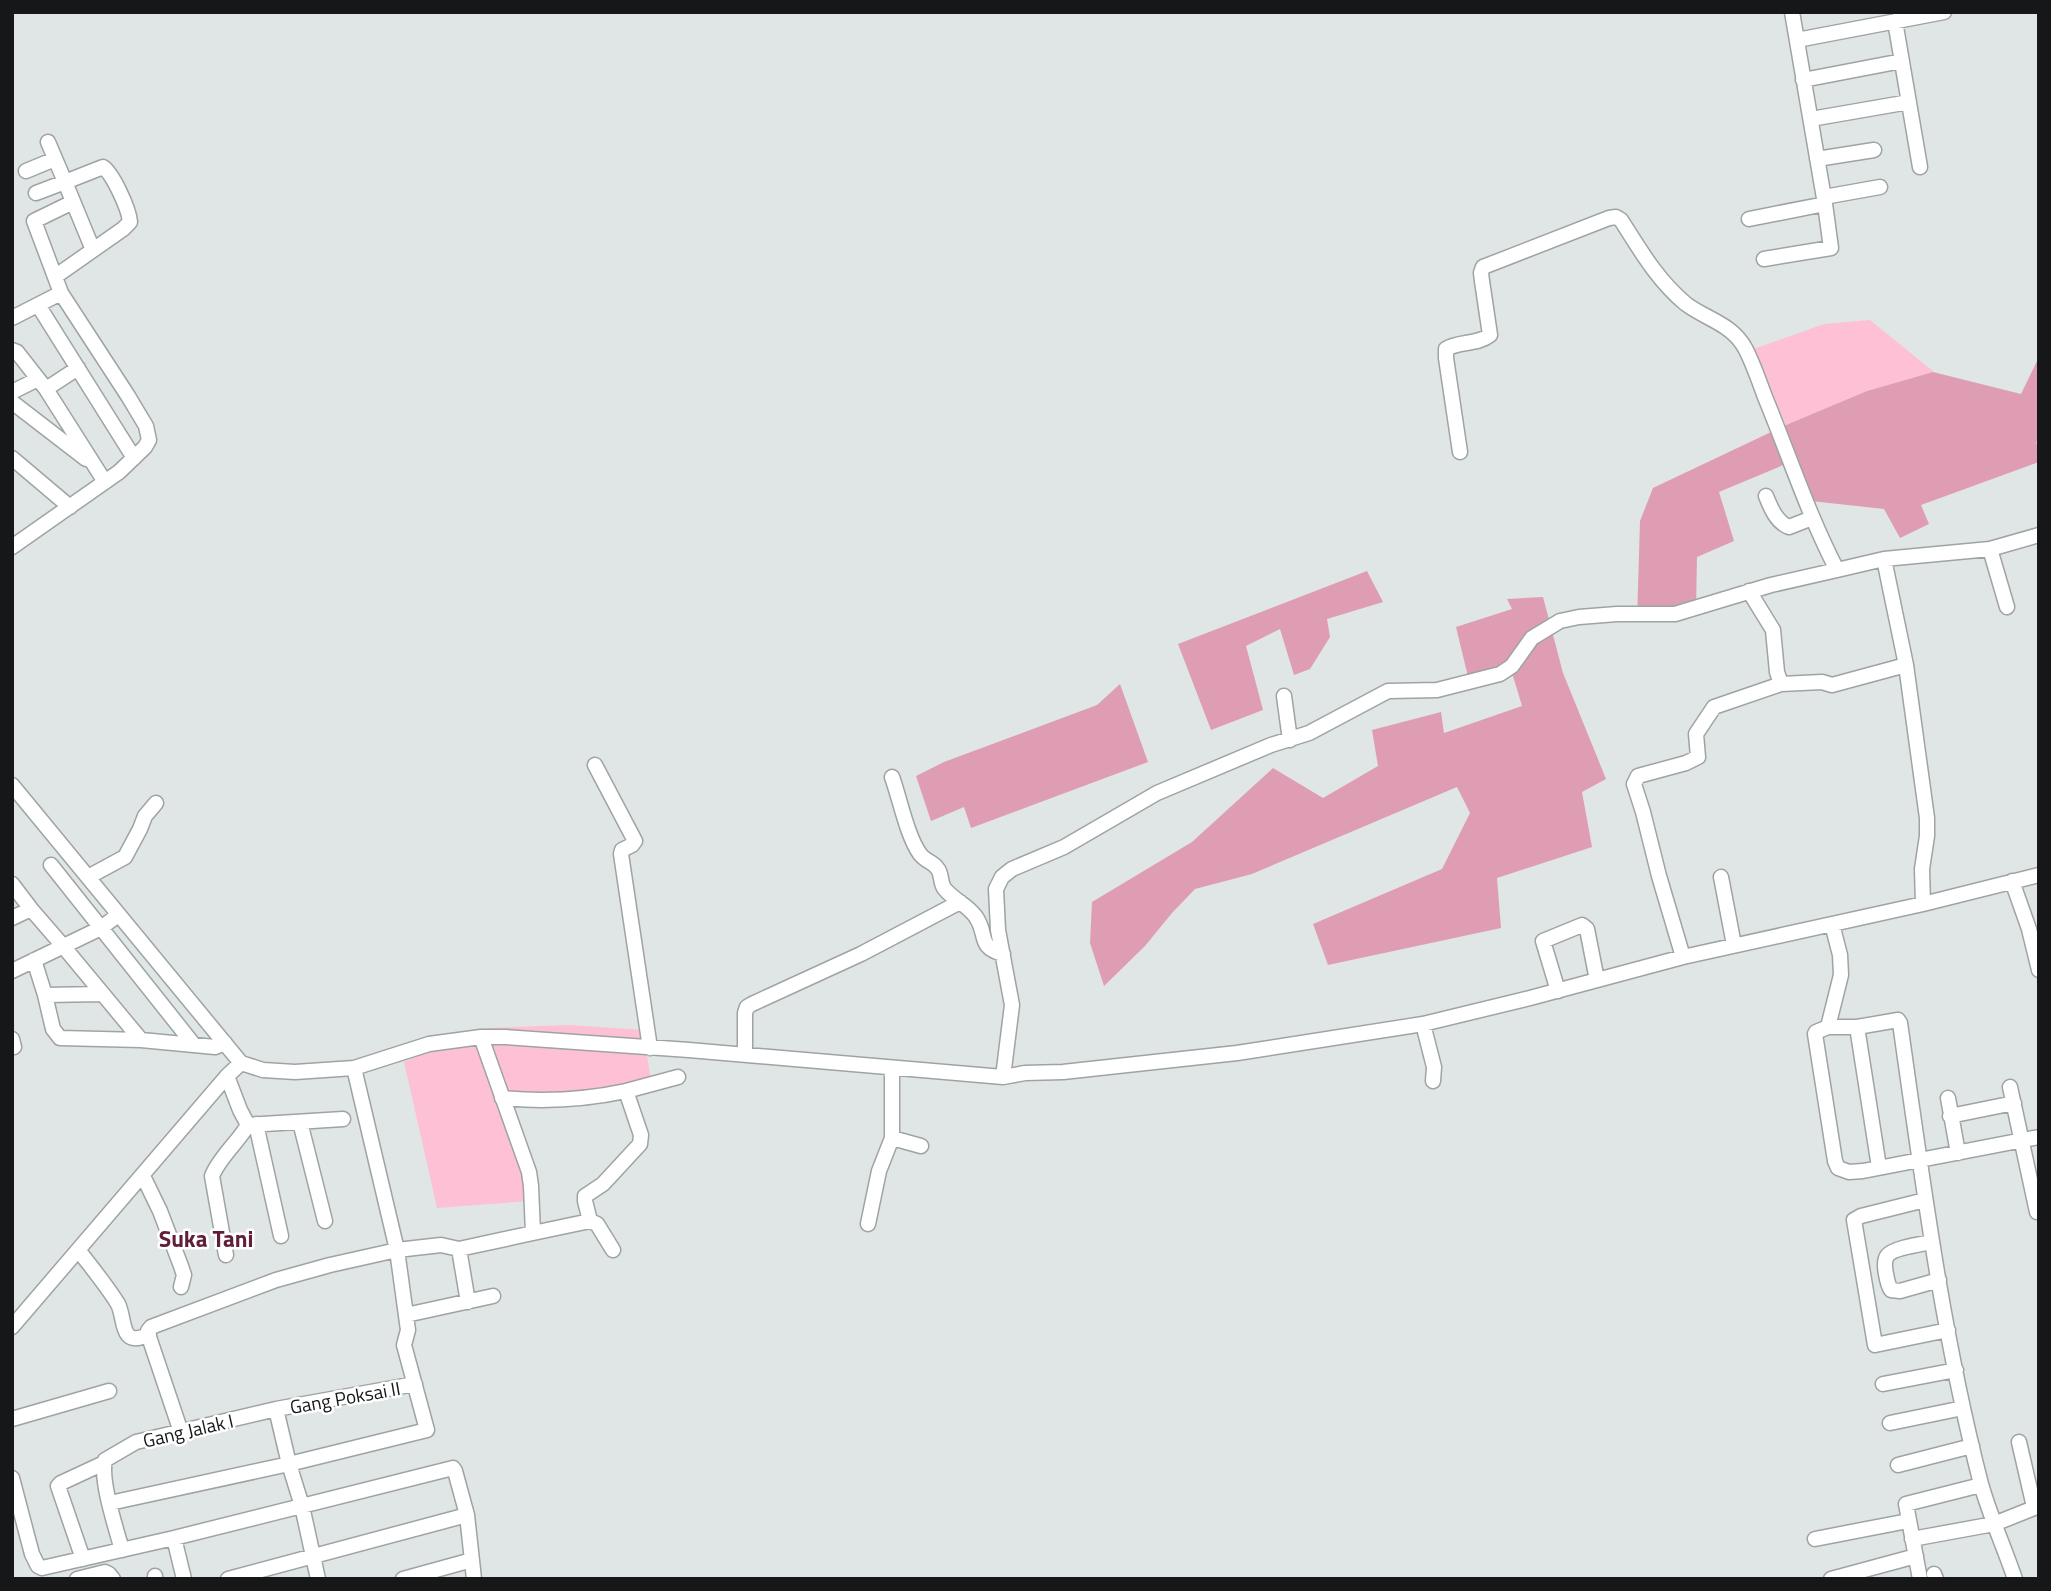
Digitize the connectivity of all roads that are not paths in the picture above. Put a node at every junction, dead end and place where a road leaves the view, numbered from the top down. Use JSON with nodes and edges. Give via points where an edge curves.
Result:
{"nodes":[{"id":1,"x":1792,"y":12,"type":"edge"},
{"id":2,"x":1944,"y":12,"type":"edge"},
{"id":3,"x":1895,"y":21,"type":"junction"},
{"id":4,"x":1797,"y":40,"type":"junction"},
{"id":5,"x":1902,"y":61,"type":"junction"},
{"id":6,"x":1803,"y":80,"type":"junction"},
{"id":7,"x":1909,"y":102,"type":"junction"},
{"id":8,"x":1811,"y":119,"type":"junction"},
{"id":9,"x":48,"y":142,"type":"dead end"},
{"id":10,"x":1874,"y":150,"type":"dead end"},
{"id":11,"x":55,"y":159,"type":"junction"},
{"id":12,"x":1817,"y":159,"type":"junction"},
{"id":13,"x":1920,"y":167,"type":"dead end"},
{"id":14,"x":26,"y":171,"type":"dead end"},
{"id":15,"x":65,"y":182,"type":"junction"},
{"id":16,"x":1880,"y":187,"type":"dead end"},
{"id":17,"x":36,"y":193,"type":"dead end"},
{"id":18,"x":1824,"y":201,"type":"junction"},
{"id":19,"x":73,"y":202,"type":"junction"},
{"id":20,"x":1749,"y":219,"type":"dead end"},
{"id":21,"x":93,"y":250,"type":"junction"},
{"id":22,"x":1764,"y":259,"type":"dead end"},
{"id":23,"x":56,"y":276,"type":"junction"},
{"id":24,"x":61,"y":293,"type":"junction"},
{"id":25,"x":38,"y":305,"type":"junction"},
{"id":26,"x":12,"y":318,"type":"edge"},
{"id":27,"x":12,"y":350,"type":"edge"},
{"id":28,"x":78,"y":368,"type":"junction"},
{"id":29,"x":42,"y":384,"type":"junction"},
{"id":30,"x":12,"y":392,"type":"edge"},
{"id":31,"x":12,"y":402,"type":"edge"},
{"id":32,"x":1460,"y":452,"type":"dead end"},
{"id":33,"x":12,"y":458,"type":"edge"},
{"id":34,"x":134,"y":458,"type":"junction"},
{"id":35,"x":95,"y":466,"type":"junction"},
{"id":36,"x":105,"y":482,"type":"junction"},
{"id":37,"x":1766,"y":496,"type":"dead end"},
{"id":38,"x":70,"y":507,"type":"junction"},
{"id":39,"x":1812,"y":518,"type":"junction"},
{"id":40,"x":2039,"y":534,"type":"edge"},
{"id":41,"x":12,"y":547,"type":"edge"},
{"id":42,"x":1990,"y":549,"type":"junction"},
{"id":43,"x":1884,"y":559,"type":"junction"},
{"id":44,"x":1838,"y":570,"type":"junction"},
{"id":45,"x":1749,"y":591,"type":"junction"},
{"id":46,"x":2007,"y":607,"type":"dead end"},
{"id":47,"x":1906,"y":665,"type":"junction"},
{"id":48,"x":1781,"y":684,"type":"junction"},
{"id":49,"x":1284,"y":696,"type":"dead end"},
{"id":50,"x":1290,"y":740,"type":"junction"},
{"id":51,"x":595,"y":765,"type":"dead end"},
{"id":52,"x":892,"y":777,"type":"dead end"},
{"id":53,"x":12,"y":785,"type":"edge"},
{"id":54,"x":156,"y":803,"type":"dead end"},
{"id":55,"x":51,"y":865,"type":"dead end"},
{"id":56,"x":2039,"y":875,"type":"edge"},
{"id":57,"x":88,"y":877,"type":"junction"},
{"id":58,"x":1721,"y":877,"type":"dead end"},
{"id":59,"x":2012,"y":881,"type":"junction"},
{"id":60,"x":12,"y":884,"type":"edge"},
{"id":61,"x":960,"y":902,"type":"junction"},
{"id":62,"x":1923,"y":904,"type":"junction"},
{"id":63,"x":31,"y":909,"type":"junction"},
{"id":64,"x":12,"y":918,"type":"edge"},
{"id":65,"x":108,"y":923,"type":"junction"},
{"id":66,"x":1832,"y":924,"type":"junction"},
{"id":67,"x":1734,"y":945,"type":"junction"},
{"id":68,"x":63,"y":946,"type":"junction"},
{"id":69,"x":1003,"y":954,"type":"junction"},
{"id":70,"x":1684,"y":957,"type":"junction"},
{"id":71,"x":34,"y":960,"type":"junction"},
{"id":72,"x":2039,"y":970,"type":"edge"},
{"id":73,"x":12,"y":971,"type":"edge"},
{"id":74,"x":1597,"y":980,"type":"junction"},
{"id":75,"x":1558,"y":991,"type":"junction"},
{"id":76,"x":103,"y":994,"type":"junction"},
{"id":77,"x":46,"y":995,"type":"junction"},
{"id":78,"x":1423,"y":1024,"type":"junction"},
{"id":79,"x":1828,"y":1027,"type":"junction"},
{"id":80,"x":1857,"y":1027,"type":"junction"},
{"id":81,"x":481,"y":1037,"type":"junction"},
{"id":82,"x":141,"y":1040,"type":"junction"},
{"id":83,"x":209,"y":1045,"type":"junction"},
{"id":84,"x":650,"y":1048,"type":"junction"},
{"id":85,"x":745,"y":1055,"type":"junction"},
{"id":86,"x":241,"y":1063,"type":"junction"},
{"id":87,"x":354,"y":1068,"type":"junction"},
{"id":88,"x":892,"y":1068,"type":"junction"},
{"id":89,"x":227,"y":1076,"type":"junction"},
{"id":90,"x":678,"y":1077,"type":"dead end"},
{"id":91,"x":1003,"y":1077,"type":"junction"},
{"id":92,"x":1433,"y":1081,"type":"dead end"},
{"id":93,"x":2010,"y":1087,"type":"dead end"},
{"id":94,"x":626,"y":1091,"type":"junction"},
{"id":95,"x":502,"y":1098,"type":"junction"},
{"id":96,"x":1948,"y":1098,"type":"dead end"},
{"id":97,"x":2014,"y":1102,"type":"junction"},
{"id":98,"x":1950,"y":1116,"type":"junction"},
{"id":99,"x":343,"y":1119,"type":"dead end"},
{"id":100,"x":300,"y":1122,"type":"junction"},
{"id":101,"x":252,"y":1125,"type":"junction"},
{"id":102,"x":2039,"y":1137,"type":"edge"},
{"id":103,"x":892,"y":1138,"type":"junction"},
{"id":104,"x":2022,"y":1141,"type":"junction"},
{"id":105,"x":921,"y":1146,"type":"dead end"},
{"id":106,"x":1958,"y":1153,"type":"junction"},
{"id":107,"x":1920,"y":1160,"type":"junction"},
{"id":108,"x":1879,"y":1167,"type":"junction"},
{"id":109,"x":143,"y":1176,"type":"junction"},
{"id":110,"x":1925,"y":1200,"type":"junction"},
{"id":111,"x":2036,"y":1212,"type":"dead end"},
{"id":112,"x":325,"y":1221,"type":"dead end"},
{"id":113,"x":590,"y":1221,"type":"junction"},
{"id":114,"x":868,"y":1224,"type":"dead end"},
{"id":115,"x":533,"y":1233,"type":"junction"},
{"id":116,"x":281,"y":1236,"type":"dead end"},
{"id":117,"x":1932,"y":1242,"type":"junction"},
{"id":118,"x":459,"y":1248,"type":"junction"},
{"id":119,"x":397,"y":1250,"type":"junction"},
{"id":120,"x":612,"y":1250,"type":"dead end"},
{"id":121,"x":79,"y":1251,"type":"junction"},
{"id":122,"x":226,"y":1255,"type":"dead end"},
{"id":123,"x":1939,"y":1280,"type":"junction"},
{"id":124,"x":181,"y":1287,"type":"dead end"},
{"id":125,"x":493,"y":1296,"type":"dead end"},
{"id":126,"x":468,"y":1303,"type":"junction"},
{"id":127,"x":406,"y":1315,"type":"junction"},
{"id":128,"x":12,"y":1327,"type":"edge"},
{"id":129,"x":1948,"y":1330,"type":"junction"},
{"id":130,"x":149,"y":1335,"type":"junction"},
{"id":131,"x":1956,"y":1370,"type":"junction"},
{"id":132,"x":415,"y":1384,"type":"junction"},
{"id":133,"x":1883,"y":1384,"type":"dead end"},
{"id":134,"x":109,"y":1391,"type":"dead end"},
{"id":135,"x":1963,"y":1408,"type":"junction"},
{"id":136,"x":276,"y":1409,"type":"junction"},
{"id":137,"x":12,"y":1419,"type":"edge"},
{"id":138,"x":1890,"y":1423,"type":"dead end"},
{"id":139,"x":181,"y":1432,"type":"junction"},
{"id":140,"x":2020,"y":1442,"type":"dead end"},
{"id":141,"x":1972,"y":1446,"type":"junction"},
{"id":142,"x":104,"y":1463,"type":"junction"},
{"id":143,"x":289,"y":1464,"type":"junction"},
{"id":144,"x":1898,"y":1465,"type":"dead end"},
{"id":145,"x":12,"y":1478,"type":"edge"},
{"id":146,"x":1981,"y":1485,"type":"junction"},
{"id":147,"x":110,"y":1503,"type":"junction"},
{"id":148,"x":302,"y":1506,"type":"junction"},
{"id":149,"x":2037,"y":1507,"type":"edge"},
{"id":150,"x":467,"y":1515,"type":"junction"},
{"id":151,"x":1908,"y":1521,"type":"junction"},
{"id":152,"x":1994,"y":1524,"type":"junction"},
{"id":153,"x":174,"y":1538,"type":"junction"},
{"id":154,"x":1815,"y":1539,"type":"dead end"},
{"id":155,"x":1912,"y":1539,"type":"junction"},
{"id":156,"x":122,"y":1550,"type":"junction"},
{"id":157,"x":312,"y":1556,"type":"junction"},
{"id":158,"x":1916,"y":1556,"type":"junction"},
{"id":159,"x":83,"y":1559,"type":"junction"},
{"id":160,"x":472,"y":1560,"type":"junction"},
{"id":161,"x":36,"y":1572,"type":"edge"},
{"id":162,"x":1930,"y":1577,"type":"edge"},
{"id":163,"x":77,"y":1579,"type":"edge"},
{"id":164,"x":113,"y":1579,"type":"edge"},
{"id":165,"x":184,"y":1579,"type":"edge"},
{"id":166,"x":228,"y":1579,"type":"edge"},
{"id":167,"x":318,"y":1579,"type":"edge"},
{"id":168,"x":403,"y":1579,"type":"edge"},
{"id":169,"x":474,"y":1579,"type":"edge"},
{"id":170,"x":1831,"y":1579,"type":"edge"},
{"id":171,"x":2015,"y":1579,"type":"edge"}],
"edges":[{"from":1,"to":4,"type":"street"},
{"from":2,"to":3,"type":"street"},
{"from":3,"to":4,"type":"street"},
{"from":3,"to":5,"type":"street"},
{"from":4,"to":6,"type":"street"},
{"from":5,"to":6,"type":"street"},
{"from":5,"to":7,"type":"street"},
{"from":6,"to":8,"type":"street"},
{"from":7,"to":8,"type":"street"},
{"from":7,"to":13,"type":"street"},
{"from":8,"to":12,"type":"street"},
{"from":9,"to":11,"type":"street"},
{"from":10,"to":12,"type":"street"},
{"from":11,"to":14,"type":"street"},
{"from":11,"to":15,"type":"street"},
{"from":12,"to":18,"type":"street"},
{"from":15,"to":17,"type":"street"},
{"from":15,"to":19,"type":"street"},
{"from":15,"to":21,"type":"street","via":[[106,168],[129,215],[130,222],[123,229]]},
{"from":16,"to":18,"type":"street"},
{"from":18,"to":20,"type":"street"},
{"from":18,"to":22,"type":"street","via":[[1832,248]]},
{"from":19,"to":21,"type":"street"},
{"from":19,"to":23,"type":"street","via":[[34,221]]},
{"from":21,"to":23,"type":"street"},
{"from":23,"to":24,"type":"street"},
{"from":24,"to":25,"type":"street"},
{"from":24,"to":34,"type":"street","via":[[146,426],[149,440]]},
{"from":25,"to":26,"type":"street"},
{"from":25,"to":28,"type":"street"},
{"from":27,"to":29,"type":"street"},
{"from":28,"to":29,"type":"street"},
{"from":28,"to":34,"type":"street"},
{"from":29,"to":30,"type":"street"},
{"from":29,"to":35,"type":"street"},
{"from":31,"to":35,"type":"street"},
{"from":32,"to":39,"type":"street","via":[[1446,349],[1490,335],[1482,270],[1616,217],[1654,272],[1702,314],[1733,331],[1745,348]]},
{"from":33,"to":38,"type":"street"},
{"from":34,"to":36,"type":"street"},
{"from":35,"to":36,"type":"street"},
{"from":36,"to":38,"type":"street"},
{"from":37,"to":39,"type":"street","via":[[1783,525]]},
{"from":38,"to":41,"type":"street"},
{"from":39,"to":44,"type":"street"},
{"from":40,"to":42,"type":"street"},
{"from":42,"to":43,"type":"street"},
{"from":42,"to":46,"type":"street"},
{"from":43,"to":44,"type":"street"},
{"from":43,"to":47,"type":"street"},
{"from":44,"to":45,"type":"street"},
{"from":45,"to":48,"type":"street","via":[[1773,630]]},
{"from":45,"to":50,"type":"street","via":[[1675,614],[1560,621],[1532,638],[1512,666],[1500,674],[1437,690],[1388,691]]},
{"from":47,"to":48,"type":"street","via":[[1832,685]]},
{"from":47,"to":62,"type":"street","via":[[1927,818]]},
{"from":48,"to":70,"type":"street","via":[[1714,708],[1696,734],[1698,757],[1638,776],[1634,784]]},
{"from":49,"to":50,"type":"street"},
{"from":50,"to":69,"type":"street","via":[[1157,793],[1064,847],[1012,869],[996,890]]},
{"from":51,"to":84,"type":"street","via":[[634,839],[621,854]]},
{"from":52,"to":61,"type":"street","via":[[919,853],[936,865],[944,888]]},
{"from":53,"to":57,"type":"street"},
{"from":54,"to":57,"type":"street","via":[[125,857]]},
{"from":55,"to":65,"type":"street"},
{"from":56,"to":59,"type":"street"},
{"from":57,"to":65,"type":"street"},
{"from":58,"to":67,"type":"street"},
{"from":59,"to":62,"type":"street"},
{"from":59,"to":72,"type":"street"},
{"from":60,"to":63,"type":"street"},
{"from":61,"to":69,"type":"street","via":[[978,920],[987,947]]},
{"from":61,"to":85,"type":"street","via":[[747,1007]]},
{"from":62,"to":66,"type":"street"},
{"from":63,"to":64,"type":"street"},
{"from":63,"to":68,"type":"street"},
{"from":65,"to":68,"type":"street"},
{"from":65,"to":83,"type":"street"},
{"from":65,"to":83,"type":"street"},
{"from":66,"to":67,"type":"street"},
{"from":66,"to":79,"type":"street","via":[[1841,975]]},
{"from":67,"to":70,"type":"street"},
{"from":68,"to":71,"type":"street"},
{"from":68,"to":76,"type":"street"},
{"from":69,"to":91,"type":"street","via":[[1012,1005]]},
{"from":70,"to":74,"type":"street"},
{"from":71,"to":73,"type":"street"},
{"from":71,"to":77,"type":"street"},
{"from":74,"to":75,"type":"street"},
{"from":74,"to":75,"type":"street","via":[[1587,929],[1582,925],[1543,941]]},
{"from":75,"to":78,"type":"street"},
{"from":76,"to":77,"type":"street"},
{"from":76,"to":82,"type":"street"},
{"from":77,"to":82,"type":"street","via":[[53,1029],[60,1038]]},
{"from":78,"to":91,"type":"street","via":[[1237,1053]]},
{"from":78,"to":92,"type":"street","via":[[1434,1066]]},
{"from":79,"to":80,"type":"street"},
{"from":79,"to":108,"type":"street","via":[[1815,1034],[1836,1164],[1849,1172]]},
{"from":80,"to":107,"type":"street","via":[[1900,1021]]},
{"from":80,"to":108,"type":"street"},
{"from":81,"to":84,"type":"street"},
{"from":81,"to":87,"type":"street","via":[[429,1044]]},
{"from":81,"to":95,"type":"street"},
{"from":82,"to":83,"type":"street"},
{"from":83,"to":86,"type":"street"},
{"from":84,"to":85,"type":"street"},
{"from":85,"to":88,"type":"street"},
{"from":86,"to":87,"type":"street","via":[[295,1072]]},
{"from":86,"to":89,"type":"street"},
{"from":87,"to":119,"type":"street"},
{"from":88,"to":91,"type":"street"},
{"from":88,"to":103,"type":"street"},
{"from":89,"to":101,"type":"street","via":[[240,1110]]},
{"from":89,"to":109,"type":"street"},
{"from":90,"to":94,"type":"street"},
{"from":93,"to":97,"type":"street"},
{"from":94,"to":95,"type":"street","via":[[552,1101]]},
{"from":94,"to":113,"type":"street","via":[[640,1144],[603,1184],[585,1196]]},
{"from":95,"to":115,"type":"street","via":[[529,1172]]},
{"from":96,"to":98,"type":"street"},
{"from":97,"to":98,"type":"street"},
{"from":97,"to":104,"type":"street"},
{"from":98,"to":106,"type":"street"},
{"from":99,"to":100,"type":"street"},
{"from":100,"to":101,"type":"street"},
{"from":100,"to":112,"type":"street"},
{"from":101,"to":116,"type":"street"},
{"from":101,"to":122,"type":"street","via":[[212,1176]]},
{"from":102,"to":104,"type":"street"},
{"from":103,"to":105,"type":"street"},
{"from":103,"to":114,"type":"street","via":[[879,1171]]},
{"from":104,"to":106,"type":"street"},
{"from":104,"to":111,"type":"street"},
{"from":106,"to":107,"type":"street"},
{"from":107,"to":108,"type":"street"},
{"from":107,"to":110,"type":"street"},
{"from":109,"to":121,"type":"street"},
{"from":109,"to":124,"type":"street","via":[[181,1266]]},
{"from":110,"to":117,"type":"street"},
{"from":110,"to":129,"type":"street","via":[[1854,1220],[1875,1345]]},
{"from":113,"to":115,"type":"street"},
{"from":113,"to":120,"type":"street","via":[[597,1224]]},
{"from":115,"to":118,"type":"street"},
{"from":117,"to":123,"type":"street"},
{"from":117,"to":123,"type":"street","via":[[1888,1255],[1885,1270],[1891,1290],[1900,1292]]},
{"from":118,"to":119,"type":"street","via":[[441,1245]]},
{"from":118,"to":126,"type":"street"},
{"from":119,"to":127,"type":"street"},
{"from":119,"to":130,"type":"street","via":[[276,1280],[150,1327]]},
{"from":121,"to":128,"type":"street"},
{"from":121,"to":130,"type":"street","via":[[116,1302],[129,1336]]},
{"from":123,"to":129,"type":"street"},
{"from":125,"to":126,"type":"street"},
{"from":126,"to":127,"type":"street"},
{"from":127,"to":132,"type":"street","via":[[404,1345]]},
{"from":129,"to":131,"type":"street"},
{"from":130,"to":139,"type":"street"},
{"from":131,"to":133,"type":"street"},
{"from":131,"to":135,"type":"street"},
{"from":132,"to":136,"type":"street","name":"Gang Poksai II"},
{"from":132,"to":143,"type":"street","via":[[425,1431]]},
{"from":134,"to":137,"type":"street"},
{"from":135,"to":138,"type":"street"},
{"from":135,"to":141,"type":"street"},
{"from":136,"to":139,"type":"street","name":"Gang Jalak I"},
{"from":136,"to":143,"type":"street"},
{"from":139,"to":142,"type":"street","name":"Gang Jalak I","via":[[136,1442]]},
{"from":140,"to":149,"type":"street"},
{"from":141,"to":144,"type":"street"},
{"from":141,"to":146,"type":"street"},
{"from":142,"to":147,"type":"street"},
{"from":142,"to":159,"type":"street","name":"Gang Jalak I","via":[[58,1486]]},
{"from":143,"to":147,"type":"street"},
{"from":143,"to":148,"type":"street"},
{"from":145,"to":161,"type":"street"},
{"from":146,"to":151,"type":"street","via":[[1906,1504]]},
{"from":146,"to":152,"type":"street"},
{"from":147,"to":156,"type":"street"},
{"from":148,"to":150,"type":"street","via":[[453,1468]]},
{"from":148,"to":153,"type":"street"},
{"from":148,"to":157,"type":"street"},
{"from":149,"to":152,"type":"street"},
{"from":150,"to":157,"type":"street"},
{"from":150,"to":160,"type":"street"},
{"from":151,"to":154,"type":"street"},
{"from":151,"to":155,"type":"street"},
{"from":152,"to":155,"type":"street"},
{"from":152,"to":171,"type":"street"},
{"from":153,"to":156,"type":"street"},
{"from":153,"to":165,"type":"street"},
{"from":155,"to":158,"type":"street"},
{"from":156,"to":159,"type":"street"},
{"from":157,"to":166,"type":"street"},
{"from":157,"to":167,"type":"street"},
{"from":158,"to":162,"type":"street"},
{"from":158,"to":170,"type":"street"},
{"from":159,"to":161,"type":"street"},
{"from":160,"to":168,"type":"street"},
{"from":160,"to":169,"type":"street"},
{"from":163,"to":164,"type":"street","via":[[106,1572]]}]}
